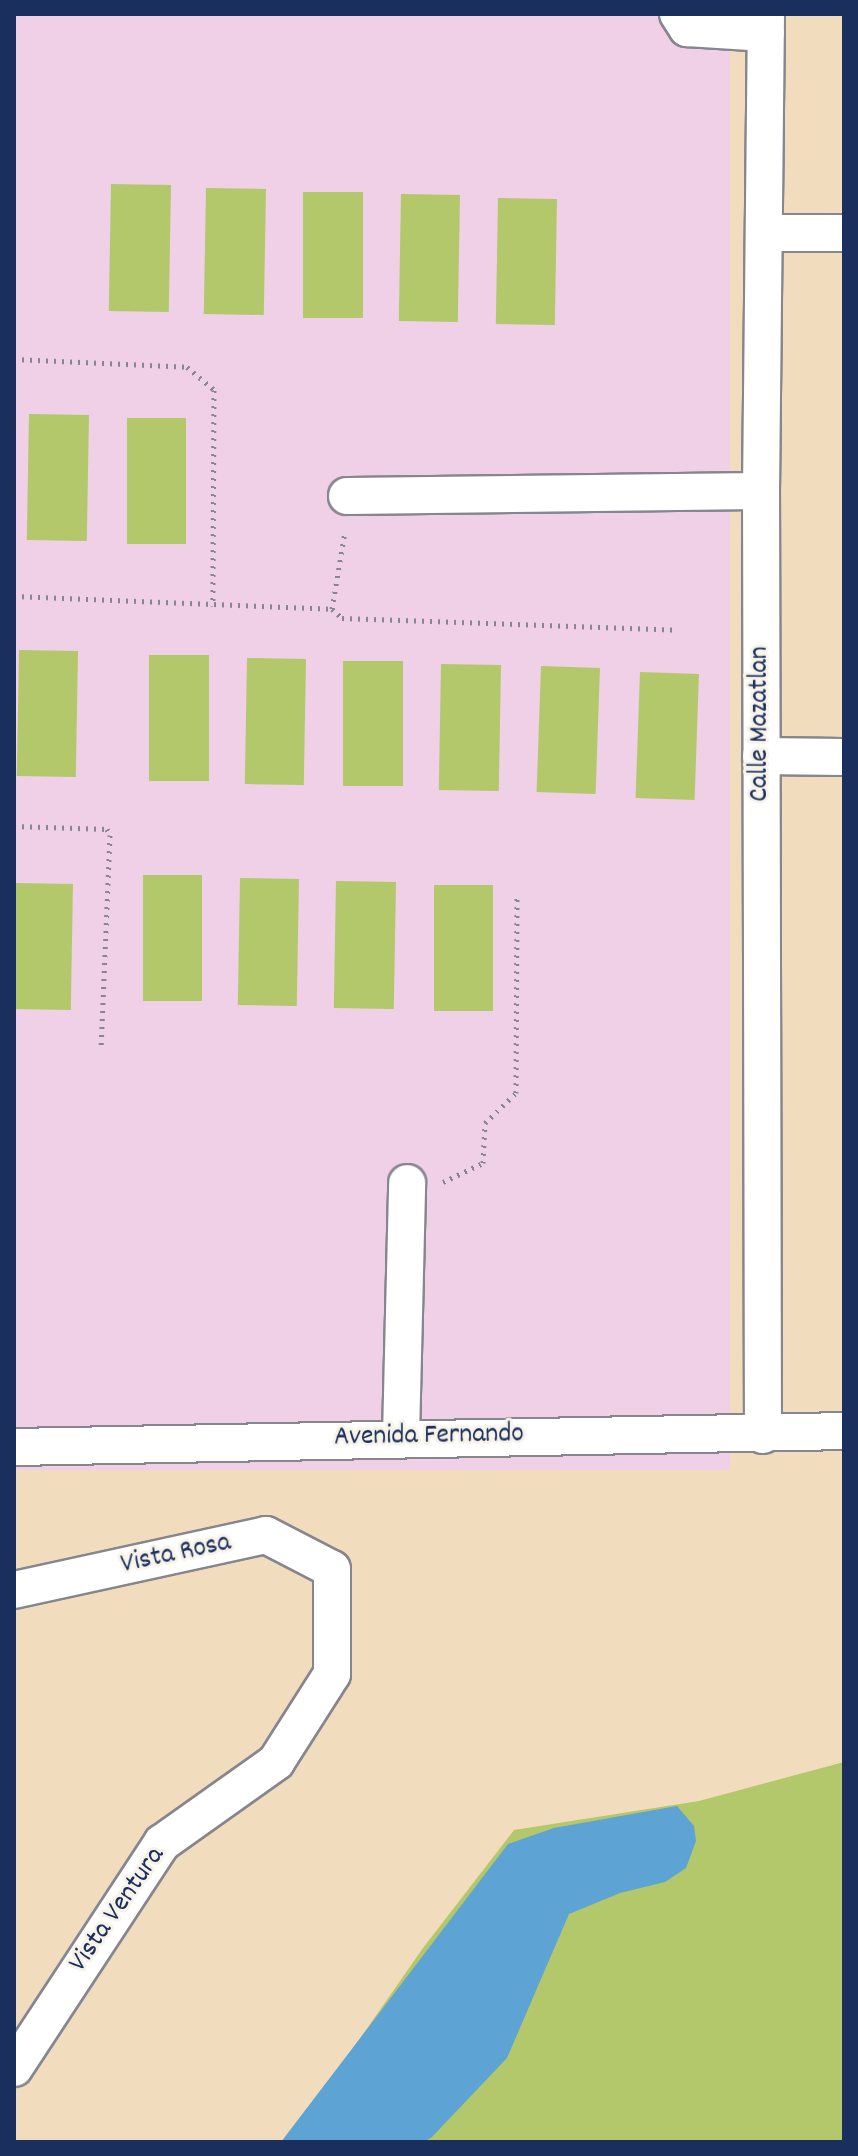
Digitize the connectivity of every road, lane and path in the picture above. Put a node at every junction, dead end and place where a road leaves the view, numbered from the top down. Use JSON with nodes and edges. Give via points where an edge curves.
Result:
{"nodes":[{"id":1,"x":678,"y":14,"type":"edge"},
{"id":2,"x":766,"y":24,"type":"edge"},
{"id":3,"x":764,"y":233,"type":"junction"},
{"id":4,"x":844,"y":233,"type":"edge"},
{"id":5,"x":14,"y":359,"type":"edge"},
{"id":6,"x":761,"y":491,"type":"junction"},
{"id":7,"x":349,"y":496,"type":"joint"},
{"id":8,"x":14,"y":596,"type":"edge"},
{"id":9,"x":213,"y":606,"type":"junction"},
{"id":10,"x":332,"y":609,"type":"junction"},
{"id":11,"x":678,"y":630,"type":"dead end"},
{"id":12,"x":761,"y":756,"type":"junction"},
{"id":13,"x":844,"y":757,"type":"edge"},
{"id":14,"x":14,"y":826,"type":"edge"},
{"id":15,"x":517,"y":896,"type":"dead end"},
{"id":16,"x":101,"y":1050,"type":"dead end"},
{"id":17,"x":407,"y":1190,"type":"joint"},
{"id":18,"x":844,"y":1431,"type":"edge"},
{"id":19,"x":763,"y":1435,"type":"junction"},
{"id":20,"x":401,"y":1436,"type":"junction"},
{"id":21,"x":14,"y":1447,"type":"edge"},
{"id":22,"x":332,"y":1569,"type":"joint"},
{"id":23,"x":14,"y":1590,"type":"edge"},
{"id":24,"x":14,"y":2068,"type":"edge"}],
"edges":[{"from":1,"to":2,"type":"street","via":[[687,28]]},
{"from":2,"to":3,"type":"street","name":"Calle Mazatlan"},
{"from":3,"to":4,"type":"street"},
{"from":3,"to":6,"type":"street","name":"Calle Mazatlan"},
{"from":5,"to":9,"type":"path","via":[[187,367],[214,390]]},
{"from":6,"to":7,"type":"street"},
{"from":6,"to":12,"type":"street","name":"Calle Mazatlan"},
{"from":7,"to":10,"type":"path"},
{"from":8,"to":9,"type":"path"},
{"from":9,"to":10,"type":"path"},
{"from":10,"to":11,"type":"path","via":[[342,618]]},
{"from":12,"to":13,"type":"street"},
{"from":12,"to":19,"type":"street","name":"Calle Mazatlan"},
{"from":14,"to":16,"type":"path","via":[[107,829],[110,835]]},
{"from":15,"to":17,"type":"path","via":[[521,900],[516,1093],[485,1123],[483,1163]]},
{"from":17,"to":20,"type":"street"},
{"from":18,"to":19,"type":"street","name":"Avenida Fernando"},
{"from":19,"to":20,"type":"street","name":"Avenida Fernando"},
{"from":20,"to":21,"type":"street","name":"Avenida Fernando"},
{"from":22,"to":23,"type":"street","name":"Vista Rosa","via":[[266,1535]]},
{"from":22,"to":24,"type":"street","name":"Vista Ventura","via":[[332,1674],[308,1712],[276,1762],[162,1843]]}]}
